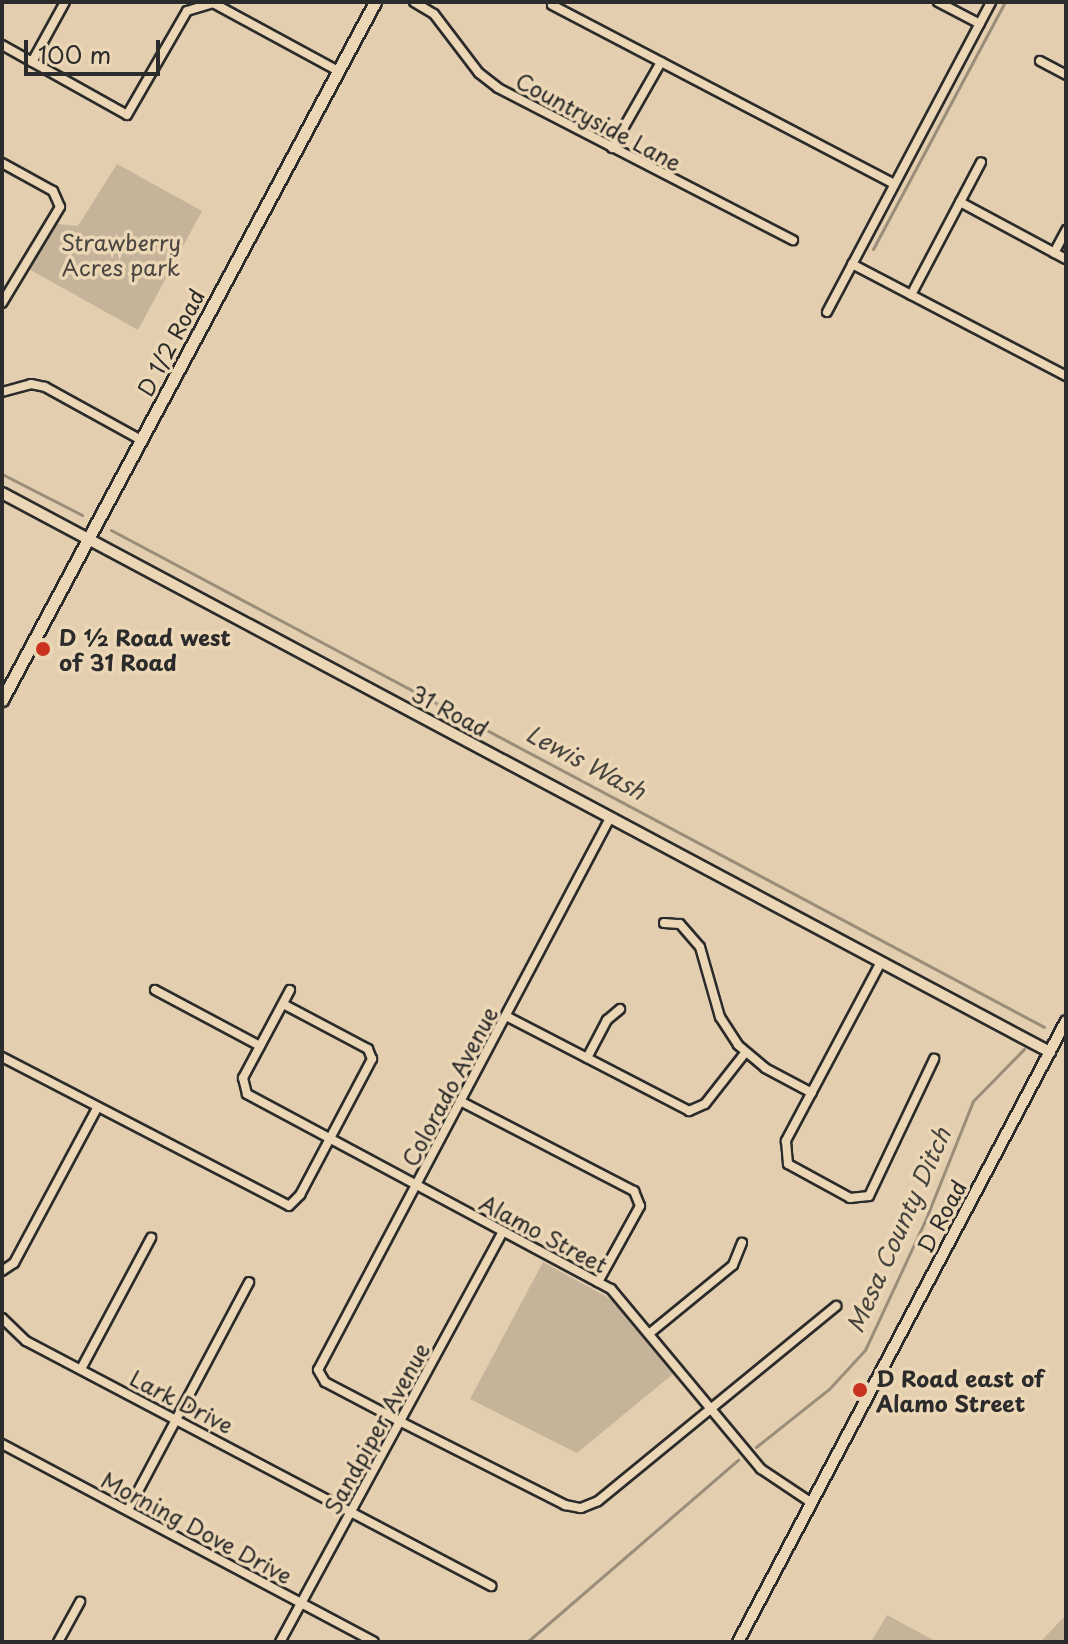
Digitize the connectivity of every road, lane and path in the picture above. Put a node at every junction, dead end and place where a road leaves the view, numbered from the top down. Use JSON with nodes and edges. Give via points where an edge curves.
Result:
{"nodes":[{"id":1,"x":65,"y":2,"type":"edge"},
{"id":2,"x":375,"y":2,"type":"edge"},
{"id":3,"x":414,"y":2,"type":"edge"},
{"id":4,"x":938,"y":2,"type":"edge"},
{"id":5,"x":991,"y":2,"type":"edge"},
{"id":6,"x":552,"y":5,"type":"dead end"},
{"id":7,"x":980,"y":24,"type":"junction"},
{"id":8,"x":2,"y":45,"type":"edge"},
{"id":9,"x":1040,"y":61,"type":"dead end"},
{"id":10,"x":32,"y":62,"type":"junction"},
{"id":11,"x":661,"y":62,"type":"junction"},
{"id":12,"x":338,"y":71,"type":"junction"},
{"id":13,"x":1066,"y":75,"type":"edge"},
{"id":14,"x":612,"y":148,"type":"junction"},
{"id":15,"x":981,"y":162,"type":"dead end"},
{"id":16,"x":2,"y":163,"type":"edge"},
{"id":17,"x":894,"y":184,"type":"junction"},
{"id":18,"x":960,"y":202,"type":"junction"},
{"id":19,"x":1066,"y":230,"type":"edge"},
{"id":20,"x":793,"y":240,"type":"dead end"},
{"id":21,"x":1054,"y":253,"type":"junction"},
{"id":22,"x":1066,"y":259,"type":"edge"},
{"id":23,"x":852,"y":264,"type":"junction"},
{"id":24,"x":2,"y":282,"type":"edge"},
{"id":25,"x":11,"y":287,"type":"junction"},
{"id":26,"x":911,"y":295,"type":"junction"},
{"id":27,"x":2,"y":303,"type":"edge"},
{"id":28,"x":827,"y":312,"type":"dead end"},
{"id":29,"x":1066,"y":376,"type":"edge"},
{"id":30,"x":2,"y":392,"type":"edge"},
{"id":31,"x":141,"y":440,"type":"junction"},
{"id":32,"x":2,"y":493,"type":"edge"},
{"id":33,"x":88,"y":539,"type":"junction"},
{"id":34,"x":2,"y":700,"type":"edge"},
{"id":35,"x":610,"y":818,"type":"junction"},
{"id":36,"x":664,"y":923,"type":"dead end"},
{"id":37,"x":881,"y":962,"type":"junction"},
{"id":38,"x":155,"y":990,"type":"dead end"},
{"id":39,"x":290,"y":990,"type":"dead end"},
{"id":40,"x":283,"y":1004,"type":"junction"},
{"id":41,"x":620,"y":1009,"type":"dead end"},
{"id":42,"x":506,"y":1016,"type":"junction"},
{"id":43,"x":1066,"y":1021,"type":"edge"},
{"id":44,"x":260,"y":1046,"type":"junction"},
{"id":45,"x":1050,"y":1052,"type":"junction"},
{"id":46,"x":745,"y":1053,"type":"junction"},
{"id":47,"x":2,"y":1057,"type":"edge"},
{"id":48,"x":587,"y":1058,"type":"junction"},
{"id":49,"x":934,"y":1059,"type":"dead end"},
{"id":50,"x":812,"y":1093,"type":"junction"},
{"id":51,"x":462,"y":1102,"type":"junction"},
{"id":52,"x":97,"y":1108,"type":"junction"},
{"id":53,"x":330,"y":1139,"type":"junction"},
{"id":54,"x":417,"y":1186,"type":"junction"},
{"id":55,"x":503,"y":1232,"type":"junction"},
{"id":56,"x":151,"y":1238,"type":"dead end"},
{"id":57,"x":742,"y":1243,"type":"dead end"},
{"id":58,"x":2,"y":1271,"type":"edge"},
{"id":59,"x":249,"y":1282,"type":"dead end"},
{"id":60,"x":598,"y":1282,"type":"junction"},
{"id":61,"x":836,"y":1306,"type":"dead end"},
{"id":62,"x":2,"y":1318,"type":"edge"},
{"id":63,"x":650,"y":1333,"type":"junction"},
{"id":64,"x":81,"y":1369,"type":"junction"},
{"id":65,"x":711,"y":1409,"type":"junction"},
{"id":66,"x":176,"y":1417,"type":"junction"},
{"id":67,"x":403,"y":1423,"type":"junction"},
{"id":68,"x":2,"y":1444,"type":"edge"},
{"id":69,"x":812,"y":1503,"type":"junction"},
{"id":70,"x":128,"y":1510,"type":"junction"},
{"id":71,"x":350,"y":1510,"type":"junction"},
{"id":72,"x":491,"y":1586,"type":"dead end"},
{"id":73,"x":80,"y":1602,"type":"dead end"},
{"id":74,"x":301,"y":1603,"type":"junction"},
{"id":75,"x":58,"y":1642,"type":"edge"},
{"id":76,"x":280,"y":1642,"type":"edge"},
{"id":77,"x":374,"y":1642,"type":"edge"},
{"id":78,"x":738,"y":1642,"type":"edge"}],
"edges":[{"from":1,"to":10,"type":"street"},
{"from":2,"to":12,"type":"main road","name":"D 1/2 Road"},
{"from":3,"to":14,"type":"street","name":"Countryside Lane","via":[[434,14],[488,81]]},
{"from":4,"to":7,"type":"street"},
{"from":5,"to":7,"type":"street"},
{"from":6,"to":11,"type":"street"},
{"from":7,"to":17,"type":"street"},
{"from":8,"to":10,"type":"street"},
{"from":9,"to":13,"type":"street"},
{"from":10,"to":12,"type":"street","via":[[127,115],[187,11],[213,3]]},
{"from":11,"to":14,"type":"street"},
{"from":11,"to":17,"type":"street"},
{"from":12,"to":31,"type":"main road","name":"D 1/2 Road"},
{"from":14,"to":20,"type":"street","name":"Countryside Lane"},
{"from":15,"to":18,"type":"street"},
{"from":16,"to":25,"type":"street","via":[[53,191],[60,207]]},
{"from":17,"to":23,"type":"street"},
{"from":18,"to":21,"type":"street"},
{"from":18,"to":26,"type":"street"},
{"from":19,"to":21,"type":"street"},
{"from":21,"to":22,"type":"street"},
{"from":23,"to":26,"type":"street"},
{"from":23,"to":28,"type":"street"},
{"from":24,"to":25,"type":"street"},
{"from":25,"to":27,"type":"street"},
{"from":26,"to":29,"type":"street"},
{"from":30,"to":31,"type":"street","via":[[31,384],[45,387]]},
{"from":31,"to":33,"type":"main road","name":"D 1/2 Road"},
{"from":32,"to":33,"type":"street","name":"31 Road"},
{"from":33,"to":34,"type":"main road","name":"D 1/2 Road"},
{"from":33,"to":35,"type":"street","name":"31 Road"},
{"from":35,"to":37,"type":"street","name":"31 Road"},
{"from":35,"to":42,"type":"street","name":"Colorado Avenue"},
{"from":36,"to":46,"type":"street","via":[[680,924],[700,947],[720,1017]]},
{"from":37,"to":45,"type":"street","name":"31 Road"},
{"from":37,"to":50,"type":"street"},
{"from":38,"to":44,"type":"street"},
{"from":39,"to":40,"type":"street"},
{"from":40,"to":44,"type":"street"},
{"from":40,"to":53,"type":"street","via":[[372,1055]]},
{"from":41,"to":48,"type":"street","via":[[607,1020]]},
{"from":42,"to":48,"type":"street"},
{"from":42,"to":51,"type":"street","name":"Colorado Avenue"},
{"from":43,"to":45,"type":"street","name":"D Road"},
{"from":44,"to":53,"type":"street","name":"Alamo Street","via":[[243,1088]]},
{"from":45,"to":69,"type":"street","name":"D Road"},
{"from":46,"to":48,"type":"street","via":[[705,1104],[689,1111]]},
{"from":46,"to":50,"type":"street"},
{"from":47,"to":52,"type":"street"},
{"from":49,"to":50,"type":"street","via":[[875,1189],[866,1198],[850,1198],[786,1160],[784,1146]]},
{"from":51,"to":54,"type":"street","name":"Colorado Avenue"},
{"from":51,"to":60,"type":"street","via":[[634,1191],[640,1206]]},
{"from":52,"to":53,"type":"street","via":[[289,1206]]},
{"from":52,"to":58,"type":"street","via":[[14,1263]]},
{"from":53,"to":54,"type":"street","name":"Alamo Street"},
{"from":54,"to":55,"type":"street","name":"Alamo Street"},
{"from":54,"to":67,"type":"street","name":"Colorado Avenue","via":[[318,1370],[325,1382]]},
{"from":55,"to":60,"type":"street","name":"Alamo Street"},
{"from":55,"to":67,"type":"street","name":"Sandpiper Avenue"},
{"from":56,"to":64,"type":"street"},
{"from":57,"to":63,"type":"street","via":[[733,1265]]},
{"from":59,"to":66,"type":"street"},
{"from":60,"to":63,"type":"street","name":"Alamo Street","via":[[616,1293]]},
{"from":61,"to":65,"type":"street"},
{"from":62,"to":64,"type":"street","name":"Lark Drive","via":[[26,1341]]},
{"from":63,"to":65,"type":"street","name":"Alamo Street"},
{"from":64,"to":66,"type":"street","name":"Lark Drive"},
{"from":65,"to":67,"type":"street","via":[[598,1501],[581,1508],[565,1505]]},
{"from":65,"to":69,"type":"street","name":"Alamo Street","via":[[771,1478]]},
{"from":66,"to":70,"type":"street"},
{"from":66,"to":71,"type":"street","name":"Lark Drive"},
{"from":67,"to":71,"type":"street","name":"Sandpiper Avenue"},
{"from":68,"to":70,"type":"street","name":"Morning Dove Drive"},
{"from":69,"to":78,"type":"street","name":"D Road"},
{"from":70,"to":74,"type":"street","name":"Morning Dove Drive"},
{"from":71,"to":72,"type":"street","name":"Lark Drive"},
{"from":71,"to":74,"type":"street","name":"Sandpiper Avenue"},
{"from":73,"to":75,"type":"street"},
{"from":74,"to":76,"type":"street","name":"Sandpiper Avenue"},
{"from":74,"to":77,"type":"street","name":"Morning Dove Drive"}]}
